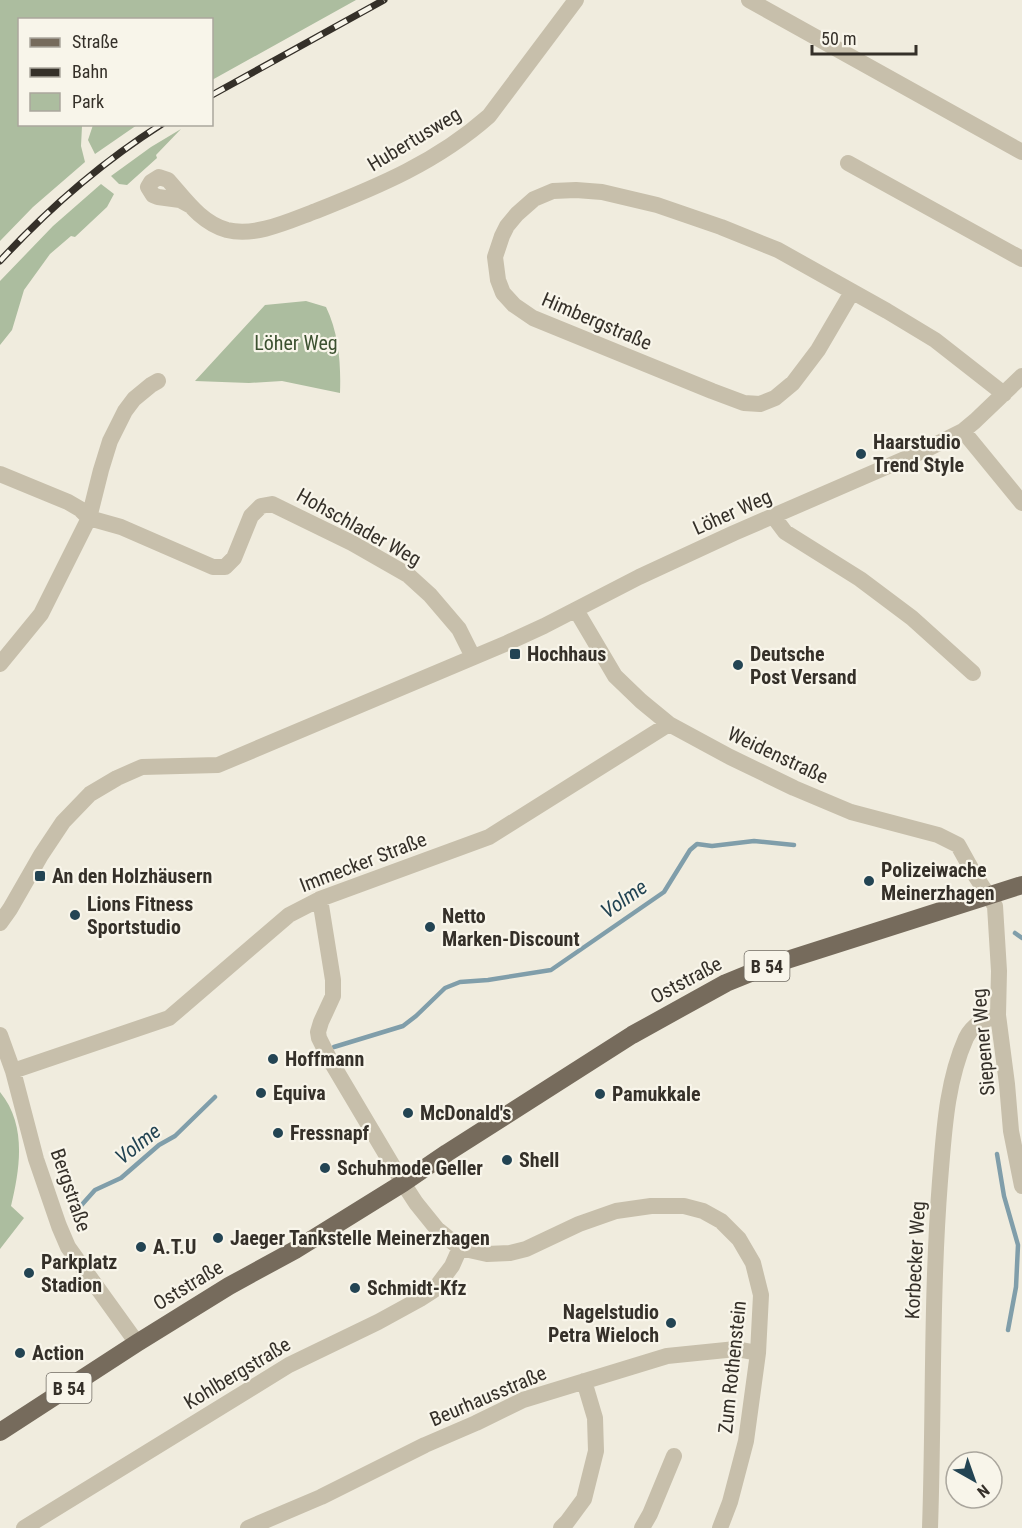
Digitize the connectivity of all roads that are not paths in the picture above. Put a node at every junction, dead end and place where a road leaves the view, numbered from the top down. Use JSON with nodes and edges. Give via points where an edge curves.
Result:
{"nodes":[{"id":1,"x":576,"y":0,"type":"edge"},
{"id":2,"x":749,"y":0,"type":"edge"},
{"id":3,"x":1022,"y":152,"type":"edge"},
{"id":4,"x":848,"y":163,"type":"dead end"},
{"id":5,"x":191,"y":206,"type":"dead end"},
{"id":6,"x":1022,"y":259,"type":"edge"},
{"id":7,"x":852,"y":292,"type":"junction"},
{"id":8,"x":1022,"y":375,"type":"edge"},
{"id":9,"x":158,"y":381,"type":"dead end"},
{"id":10,"x":1004,"y":394,"type":"junction"},
{"id":11,"x":963,"y":431,"type":"junction"},
{"id":12,"x":0,"y":474,"type":"edge"},
{"id":13,"x":1022,"y":503,"type":"edge"},
{"id":14,"x":773,"y":516,"type":"junction"},
{"id":15,"x":90,"y":518,"type":"junction"},
{"id":16,"x":576,"y":610,"type":"junction"},
{"id":17,"x":473,"y":657,"type":"junction"},
{"id":18,"x":0,"y":664,"type":"edge"},
{"id":19,"x":973,"y":673,"type":"dead end"},
{"id":20,"x":669,"y":724,"type":"junction"},
{"id":21,"x":1022,"y":885,"type":"edge"},
{"id":22,"x":988,"y":895,"type":"junction"},
{"id":23,"x":320,"y":899,"type":"junction"},
{"id":24,"x":0,"y":924,"type":"edge"},
{"id":25,"x":998,"y":1015,"type":"junction"},
{"id":26,"x":0,"y":1035,"type":"edge"},
{"id":27,"x":13,"y":1071,"type":"junction"},
{"id":28,"x":403,"y":1183,"type":"junction"},
{"id":29,"x":1022,"y":1186,"type":"edge"},
{"id":30,"x":460,"y":1248,"type":"junction"},
{"id":31,"x":137,"y":1343,"type":"junction"},
{"id":32,"x":758,"y":1353,"type":"junction"},
{"id":33,"x":584,"y":1381,"type":"junction"},
{"id":34,"x":0,"y":1432,"type":"edge"},
{"id":35,"x":674,"y":1456,"type":"dead end"},
{"id":36,"x":24,"y":1528,"type":"edge"},
{"id":37,"x":248,"y":1528,"type":"edge"},
{"id":38,"x":561,"y":1528,"type":"edge"},
{"id":39,"x":642,"y":1528,"type":"edge"},
{"id":40,"x":720,"y":1528,"type":"edge"},
{"id":41,"x":930,"y":1528,"type":"edge"}],
"edges":[{"from":1,"to":5,"type":"street","name":"Hubertusweg","via":[[489,116],[406,173],[291,220],[252,231],[213,225]]},
{"from":2,"to":3,"type":"street"},
{"from":4,"to":6,"type":"street"},
{"from":7,"to":7,"type":"street","name":"Himbergstraße","via":[[778,250],[721,227],[657,205],[602,192],[554,191],[534,200],[507,226],[495,257],[503,293],[533,318],[744,403],[760,404],[775,399],[793,383],[818,350]]},
{"from":7,"to":10,"type":"street","name":"Himbergstraße","via":[[934,340]]},
{"from":8,"to":10,"type":"street","name":"Löher Weg"},
{"from":9,"to":15,"type":"street","via":[[134,399],[110,441]]},
{"from":10,"to":11,"type":"street","name":"Löher Weg"},
{"from":11,"to":13,"type":"street"},
{"from":11,"to":14,"type":"street","name":"Löher Weg"},
{"from":12,"to":15,"type":"street","name":"Hohschlader Weg","via":[[69,502]]},
{"from":14,"to":16,"type":"street","name":"Löher Weg"},
{"from":14,"to":19,"type":"street","via":[[785,532],[860,579],[912,618]]},
{"from":15,"to":17,"type":"street","name":"Hohschlader Weg","via":[[121,527],[213,567],[225,567],[234,558],[251,516],[261,506],[272,504],[408,575],[459,629]]},
{"from":15,"to":18,"type":"street","via":[[41,614]]},
{"from":16,"to":17,"type":"street","name":"Löher Weg"},
{"from":16,"to":20,"type":"street","name":"Weidenstraße","via":[[615,676]]},
{"from":17,"to":24,"type":"street","name":"Löher Weg","via":[[218,765],[142,767],[117,778],[90,794],[63,822]]},
{"from":20,"to":22,"type":"street","name":"Weidenstraße","via":[[794,788],[851,812],[938,835],[958,845]]},
{"from":20,"to":23,"type":"street","name":"Immecker Straße","via":[[489,837]]},
{"from":21,"to":22,"type":"main road","name":"Oststraße","number":"B 54"},
{"from":22,"to":25,"type":"street","name":"Siepener Weg","via":[[995,906],[997,926]]},
{"from":22,"to":28,"type":"main road","name":"Oststraße","number":"B 54","via":[[726,983],[632,1035]]},
{"from":23,"to":27,"type":"street","name":"Immecker Straße","via":[[290,915],[169,1018]]},
{"from":23,"to":28,"type":"street","via":[[333,996],[321,1022],[319,1038]]},
{"from":25,"to":29,"type":"street","name":"Siepener Weg","via":[[1011,1131]]},
{"from":25,"to":41,"type":"street","name":"Korbecker Weg","via":[[980,1022],[967,1038],[952,1081],[946,1120],[933,1294]]},
{"from":26,"to":27,"type":"street","name":"Bergstraße"},
{"from":27,"to":31,"type":"street","name":"Bergstraße","via":[[36,1159],[68,1247]]},
{"from":28,"to":30,"type":"street","name":"Zum Rothenstein","via":[[437,1229]]},
{"from":28,"to":31,"type":"main road","name":"Oststraße","number":"B 54"},
{"from":30,"to":32,"type":"street","name":"Zum Rothenstein","via":[[487,1254],[510,1253],[579,1224],[651,1206],[684,1206],[703,1211],[740,1239],[753,1263],[761,1295]]},
{"from":30,"to":36,"type":"street","name":"Kohlbergstraße","via":[[434,1290],[420,1299],[289,1365]]},
{"from":31,"to":34,"type":"main road","name":"Oststraße","number":"B 54"},
{"from":32,"to":33,"type":"street","name":"Beurhausstraße","via":[[736,1349],[667,1356]]},
{"from":32,"to":40,"type":"street","name":"Zum Rothenstein","via":[[746,1441]]},
{"from":33,"to":37,"type":"street","name":"Beurhausstraße","via":[[523,1400]]},
{"from":33,"to":38,"type":"street","via":[[596,1418],[596,1451],[584,1498]]},
{"from":35,"to":39,"type":"street"}]}
